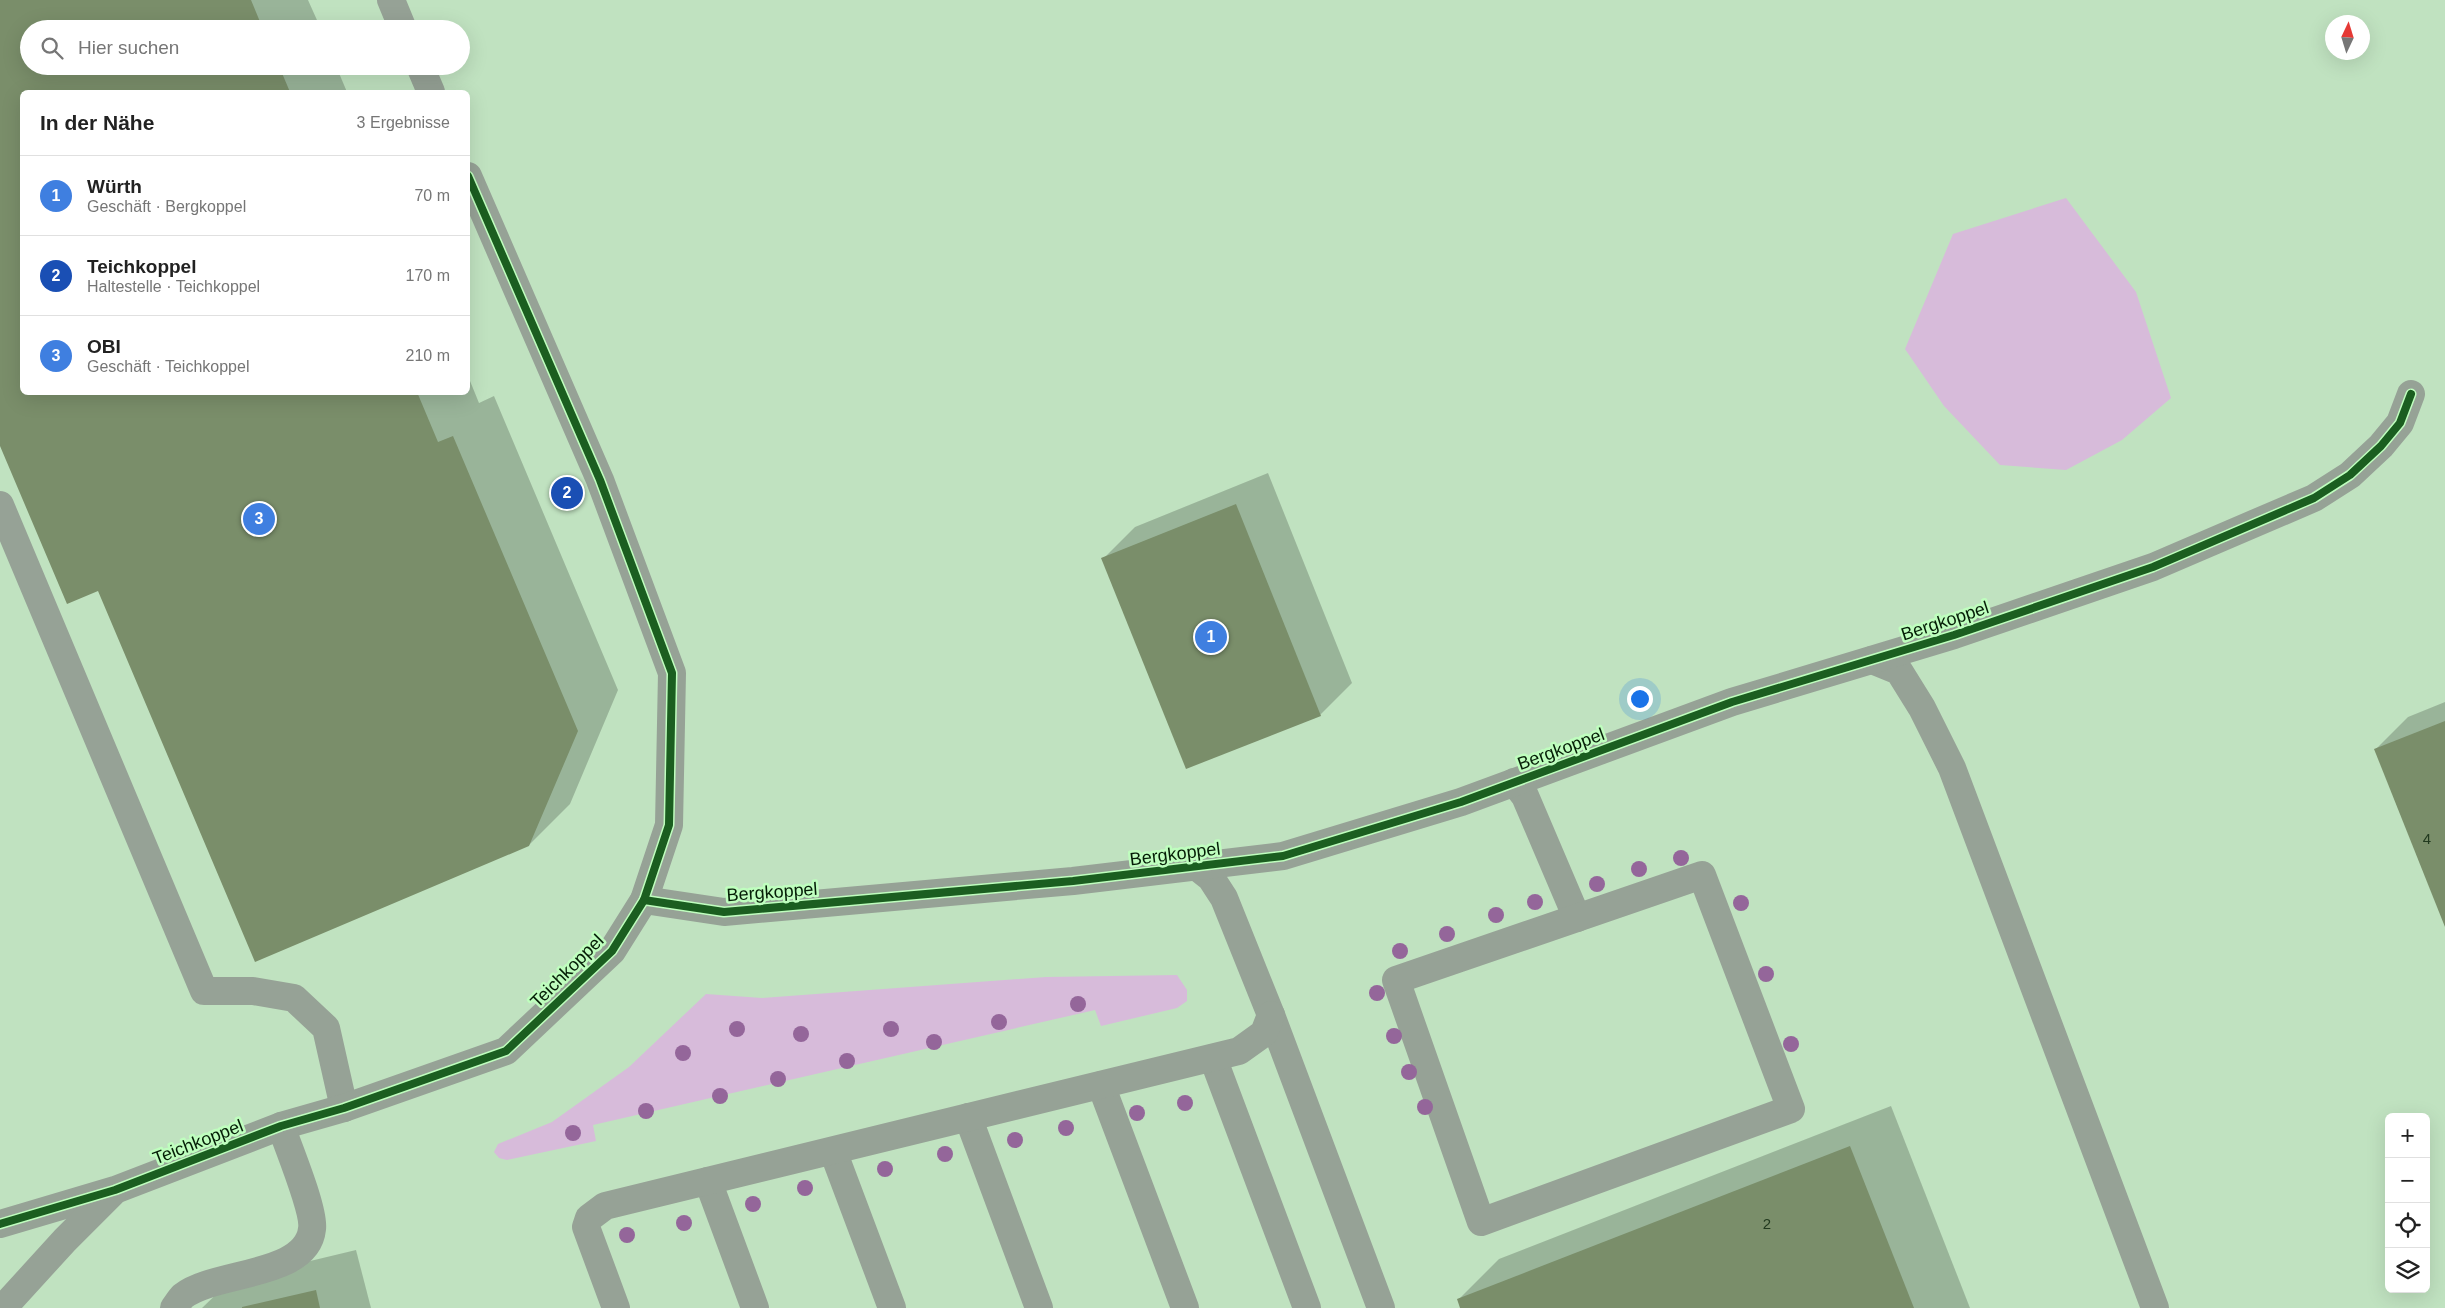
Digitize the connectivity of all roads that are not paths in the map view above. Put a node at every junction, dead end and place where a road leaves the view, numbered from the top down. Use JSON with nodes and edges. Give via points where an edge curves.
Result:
{"nodes":[{"id":1,"x":391,"y":0,"type":"edge"},
{"id":2,"x":400,"y":20,"type":"edge"},
{"id":3,"x":424,"y":75,"type":"edge"},
{"id":4,"x":430,"y":90,"type":"edge"},
{"id":5,"x":470,"y":181,"type":"edge"},
{"id":6,"x":2411,"y":394,"type":"dead end"},
{"id":7,"x":0,"y":505,"type":"edge"},
{"id":8,"x":1872,"y":660,"type":"junction"},
{"id":9,"x":1514,"y":782,"type":"junction"},
{"id":10,"x":1197,"y":866,"type":"junction"},
{"id":11,"x":644,"y":900,"type":"junction"},
{"id":12,"x":1577,"y":918,"type":"junction"},
{"id":13,"x":1271,"y":1015,"type":"junction"},
{"id":14,"x":1213,"y":1058,"type":"junction"},
{"id":15,"x":1101,"y":1085,"type":"junction"},
{"id":16,"x":344,"y":1108,"type":"junction"},
{"id":17,"x":968,"y":1117,"type":"junction"},
{"id":18,"x":281,"y":1126,"type":"junction"},
{"id":19,"x":833,"y":1150,"type":"junction"},
{"id":20,"x":708,"y":1181,"type":"junction"},
{"id":21,"x":115,"y":1190,"type":"junction"},
{"id":22,"x":0,"y":1224,"type":"edge"},
{"id":23,"x":3,"y":1308,"type":"edge"},
{"id":24,"x":174,"y":1308,"type":"edge"},
{"id":25,"x":616,"y":1308,"type":"edge"},
{"id":26,"x":755,"y":1308,"type":"edge"},
{"id":27,"x":892,"y":1308,"type":"edge"},
{"id":28,"x":1039,"y":1308,"type":"edge"},
{"id":29,"x":1185,"y":1308,"type":"edge"},
{"id":30,"x":1307,"y":1308,"type":"edge"},
{"id":31,"x":1380,"y":1308,"type":"edge"},
{"id":32,"x":2155,"y":1308,"type":"edge"}],
"edges":[{"from":1,"to":2,"type":"street"},
{"from":3,"to":4,"type":"street"},
{"from":5,"to":11,"type":"street","name":"Teichkoppel","via":[[600,480],[672,673],[669,825]]},
{"from":6,"to":8,"type":"street","name":"Bergkoppel","via":[[2400,423],[2381,446],[2350,475],[2314,498],[2154,568]]},
{"from":7,"to":16,"type":"street","via":[[204,991],[253,991],[294,998],[326,1028]]},
{"from":8,"to":9,"type":"street","name":"Bergkoppel","via":[[1732,702]]},
{"from":8,"to":32,"type":"street","via":[[1899,671],[1919,702],[1952,768]]},
{"from":9,"to":10,"type":"street","name":"Bergkoppel","via":[[1461,802],[1283,856]]},
{"from":9,"to":12,"type":"street","via":[[1525,796]]},
{"from":10,"to":11,"type":"street","name":"Bergkoppel","via":[[1073,881],[724,912]]},
{"from":10,"to":13,"type":"street","via":[[1212,878],[1224,898]]},
{"from":11,"to":16,"type":"street","name":"Teichkoppel","via":[[612,951],[506,1051]]},
{"from":12,"to":12,"type":"street","via":[[1702,875],[1791,1109],[1481,1222],[1396,980]]},
{"from":13,"to":14,"type":"street","via":[[1264,1033],[1251,1044]]},
{"from":13,"to":31,"type":"street"},
{"from":14,"to":15,"type":"street"},
{"from":14,"to":30,"type":"street"},
{"from":15,"to":17,"type":"street"},
{"from":15,"to":29,"type":"street"},
{"from":16,"to":18,"type":"street","name":"Teichkoppel"},
{"from":17,"to":19,"type":"street"},
{"from":17,"to":28,"type":"street"},
{"from":18,"to":21,"type":"street","name":"Teichkoppel"},
{"from":18,"to":24,"type":"street","via":[[309,1208],[312,1229],[303,1251],[276,1265],[204,1286],[183,1296]]},
{"from":19,"to":20,"type":"street"},
{"from":19,"to":27,"type":"street"},
{"from":20,"to":25,"type":"street","via":[[604,1206],[589,1218],[586,1228]]},
{"from":20,"to":26,"type":"street"},
{"from":21,"to":22,"type":"street","name":"Teichkoppel"},
{"from":21,"to":23,"type":"street","name":"Teichkoppel","via":[[64,1240]]}]}
